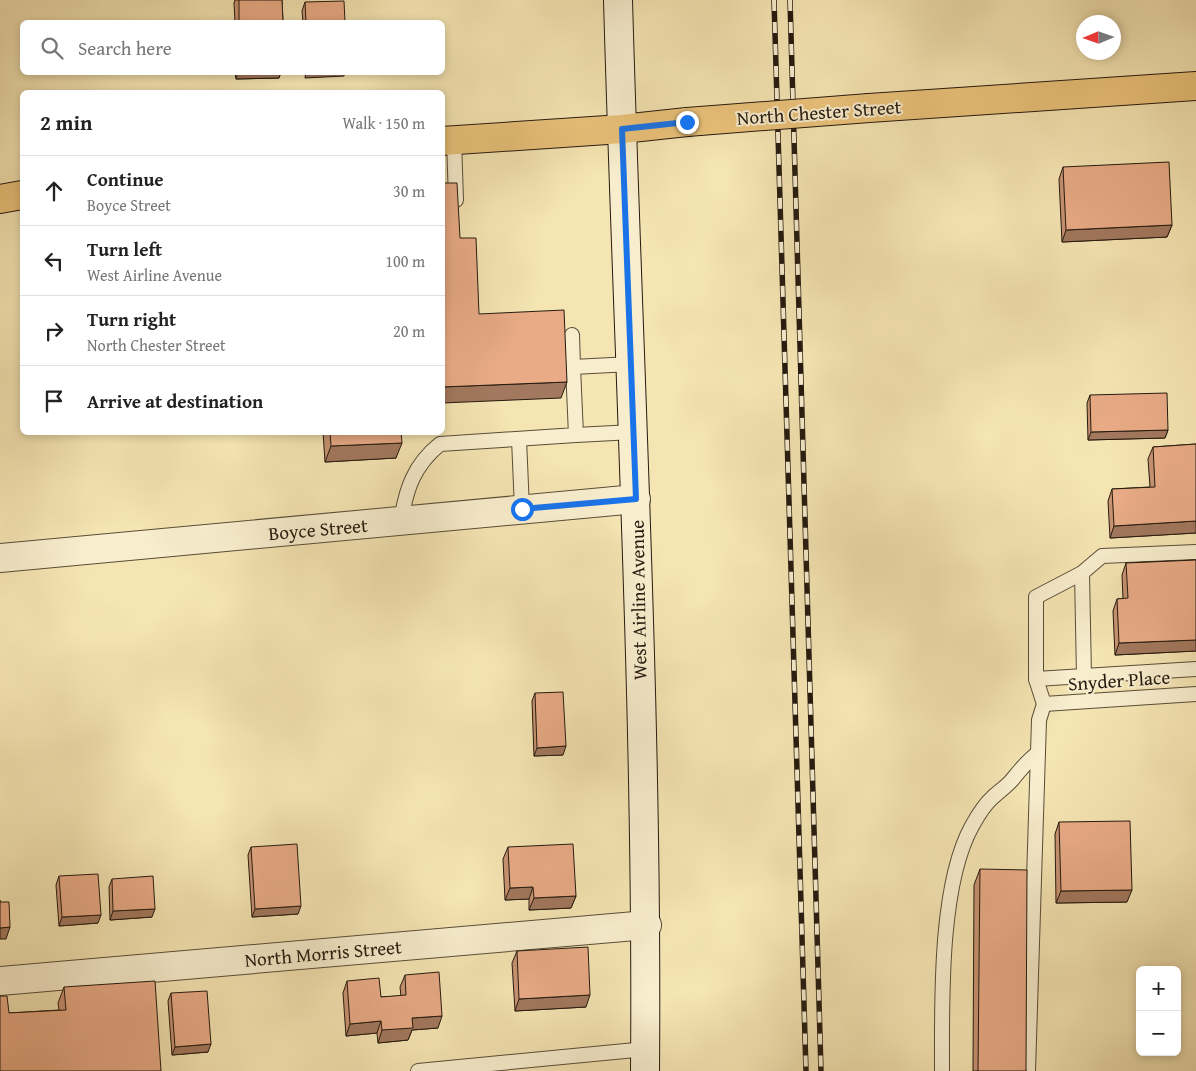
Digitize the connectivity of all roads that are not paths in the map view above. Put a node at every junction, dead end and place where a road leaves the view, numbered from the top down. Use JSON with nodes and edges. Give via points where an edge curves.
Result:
{"nodes":[{"id":1,"x":618,"y":0,"type":"edge"},
{"id":2,"x":1196,"y":86,"type":"edge"},
{"id":3,"x":622,"y":129,"type":"junction"},
{"id":4,"x":448,"y":140,"type":"edge"},
{"id":5,"x":20,"y":195,"type":"edge"},
{"id":6,"x":0,"y":199,"type":"edge"},
{"id":7,"x":457,"y":217,"type":"edge"},
{"id":8,"x":572,"y":335,"type":"dead end"},
{"id":9,"x":631,"y":364,"type":"junction"},
{"id":10,"x":573,"y":367,"type":"junction"},
{"id":11,"x":633,"y":432,"type":"junction"},
{"id":12,"x":576,"y":435,"type":"junction"},
{"id":13,"x":519,"y":439,"type":"junction"},
{"id":14,"x":636,"y":499,"type":"junction"},
{"id":15,"x":522,"y":509,"type":"junction"},
{"id":16,"x":401,"y":521,"type":"junction"},
{"id":17,"x":1196,"y":552,"type":"edge"},
{"id":18,"x":0,"y":558,"type":"edge"},
{"id":19,"x":1082,"y":573,"type":"junction"},
{"id":20,"x":1196,"y":669,"type":"edge"},
{"id":21,"x":1084,"y":677,"type":"junction"},
{"id":22,"x":1036,"y":679,"type":"junction"},
{"id":23,"x":1196,"y":694,"type":"edge"},
{"id":24,"x":1044,"y":704,"type":"junction"},
{"id":25,"x":1038,"y":753,"type":"junction"},
{"id":26,"x":647,"y":925,"type":"junction"},
{"id":27,"x":0,"y":981,"type":"edge"},
{"id":28,"x":646,"y":1060,"type":"edge"},
{"id":29,"x":418,"y":1071,"type":"edge"},
{"id":30,"x":942,"y":1071,"type":"edge"},
{"id":31,"x":1028,"y":1071,"type":"edge"}],
"edges":[{"from":1,"to":3,"type":"street","name":"West Airline Avenue"},
{"from":2,"to":3,"type":"main road","name":"North Chester Street","bridge":true},
{"from":3,"to":4,"type":"main road","name":"North Chester Street"},
{"from":3,"to":9,"type":"street","name":"West Airline Avenue"},
{"from":4,"to":7,"type":"lane"},
{"from":5,"to":6,"type":"main road"},
{"from":8,"to":10,"type":"lane"},
{"from":9,"to":10,"type":"lane"},
{"from":9,"to":11,"type":"street","name":"West Airline Avenue"},
{"from":10,"to":12,"type":"lane"},
{"from":11,"to":12,"type":"lane"},
{"from":11,"to":14,"type":"street","name":"West Airline Avenue"},
{"from":12,"to":13,"type":"lane"},
{"from":13,"to":15,"type":"lane"},
{"from":13,"to":16,"type":"lane","via":[[440,444],[426,455],[414,472],[404,496]]},
{"from":14,"to":15,"type":"street","name":"Boyce Street"},
{"from":14,"to":26,"type":"street","name":"West Airline Avenue"},
{"from":15,"to":16,"type":"street","name":"Boyce Street"},
{"from":16,"to":18,"type":"street","name":"Boyce Street"},
{"from":17,"to":19,"type":"lane","via":[[1102,556]]},
{"from":19,"to":21,"type":"lane"},
{"from":19,"to":22,"type":"lane","via":[[1036,596]]},
{"from":20,"to":21,"type":"lane"},
{"from":21,"to":22,"type":"lane"},
{"from":22,"to":24,"type":"lane"},
{"from":23,"to":24,"type":"lane","name":"Snyder Place"},
{"from":24,"to":25,"type":"lane","via":[[1039,720]]},
{"from":25,"to":30,"type":"lane","via":[[990,799],[972,827],[959,857],[947,930],[942,998]]},
{"from":25,"to":31,"type":"lane"},
{"from":26,"to":27,"type":"street","name":"North Morris Street"},
{"from":26,"to":28,"type":"street","name":"West Airline Avenue"},
{"from":28,"to":29,"type":"lane"}]}
